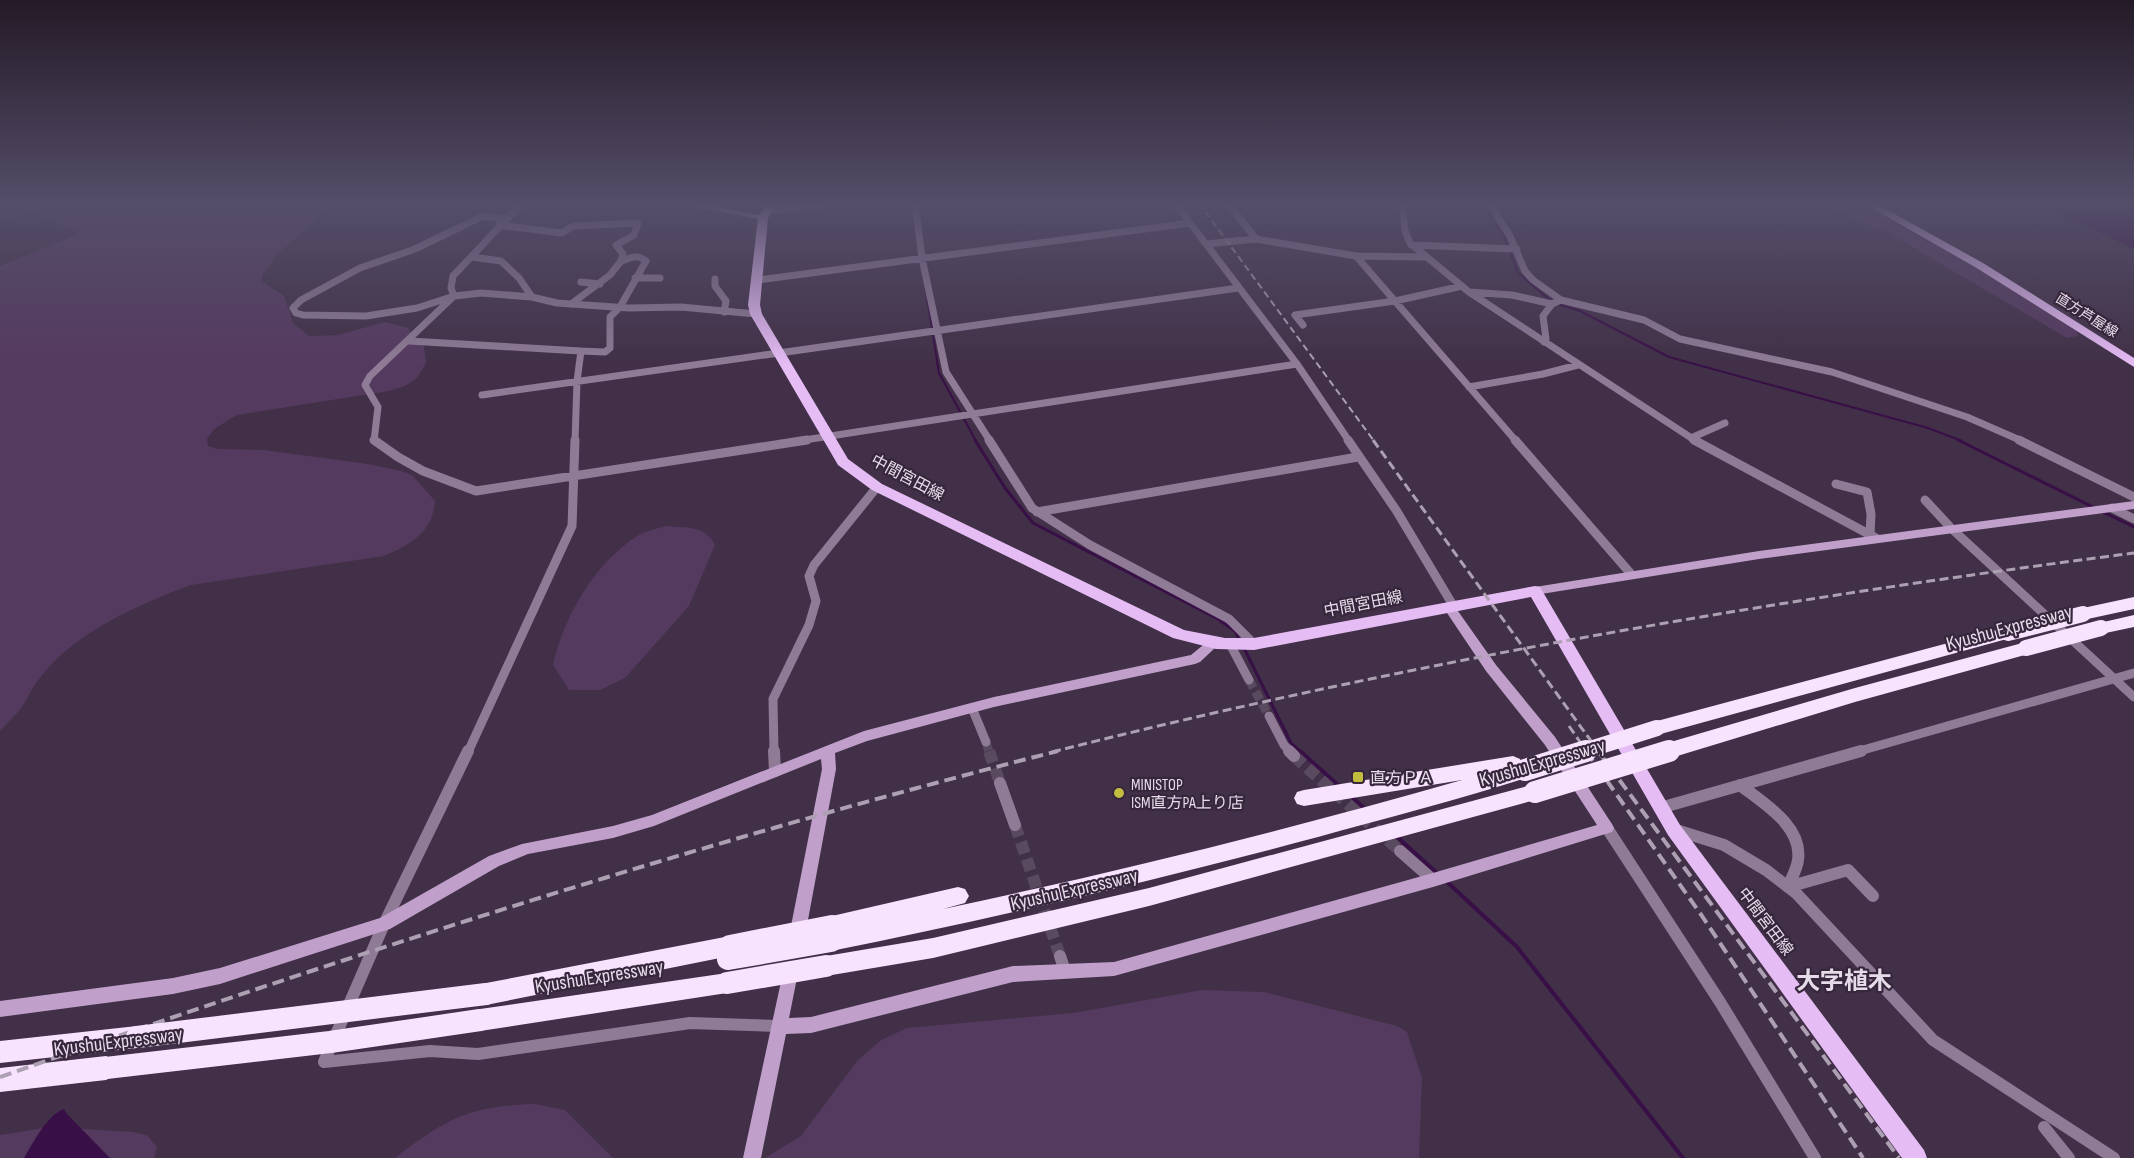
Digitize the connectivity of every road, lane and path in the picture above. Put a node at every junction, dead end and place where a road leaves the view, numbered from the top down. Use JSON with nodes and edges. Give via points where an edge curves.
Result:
{"nodes":[{"id":1,"x":392,"y":257,"type":"edge"},
{"id":2,"x":472,"y":257,"type":"joint"},
{"id":3,"x":623,"y":257,"type":"edge"},
{"id":4,"x":631,"y":257,"type":"edge"},
{"id":5,"x":641,"y":257,"type":"edge"},
{"id":6,"x":762,"y":257,"type":"edge"},
{"id":7,"x":930,"y":257,"type":"edge"},
{"id":8,"x":1215,"y":257,"type":"edge"},
{"id":9,"x":1357,"y":257,"type":"edge"},
{"id":10,"x":1425,"y":257,"type":"edge"},
{"id":11,"x":1520,"y":257,"type":"edge"},
{"id":12,"x":1965,"y":257,"type":"edge"},
{"id":13,"x":922,"y":258,"type":"junction"},
{"id":14,"x":622,"y":261,"type":"junction"},
{"id":15,"x":635,"y":278,"type":"junction"},
{"id":16,"x":660,"y":278,"type":"dead end"},
{"id":17,"x":715,"y":279,"type":"dead end"},
{"id":18,"x":759,"y":279,"type":"junction"},
{"id":19,"x":581,"y":282,"type":"dead end"},
{"id":20,"x":600,"y":284,"type":"junction"},
{"id":21,"x":1238,"y":288,"type":"junction"},
{"id":22,"x":1465,"y":289,"type":"junction"},
{"id":23,"x":454,"y":296,"type":"junction"},
{"id":24,"x":532,"y":297,"type":"junction"},
{"id":25,"x":1561,"y":300,"type":"junction"},
{"id":26,"x":1395,"y":301,"type":"junction"},
{"id":27,"x":572,"y":304,"type":"junction"},
{"id":28,"x":1552,"y":304,"type":"junction"},
{"id":29,"x":620,"y":307,"type":"junction"},
{"id":30,"x":724,"y":312,"type":"junction"},
{"id":31,"x":756,"y":314,"type":"junction"},
{"id":32,"x":1303,"y":325,"type":"dead end"},
{"id":33,"x":936,"y":330,"type":"junction"},
{"id":34,"x":409,"y":341,"type":"junction"},
{"id":35,"x":1544,"y":342,"type":"junction"},
{"id":36,"x":581,"y":351,"type":"junction"},
{"id":37,"x":777,"y":352,"type":"junction"},
{"id":38,"x":2134,"y":363,"type":"edge"},
{"id":39,"x":1297,"y":364,"type":"junction"},
{"id":40,"x":1578,"y":365,"type":"junction"},
{"id":41,"x":577,"y":381,"type":"junction"},
{"id":42,"x":1469,"y":387,"type":"junction"},
{"id":43,"x":482,"y":395,"type":"dead end"},
{"id":44,"x":971,"y":414,"type":"junction"},
{"id":45,"x":1725,"y":423,"type":"dead end"},
{"id":46,"x":827,"y":438,"type":"junction"},
{"id":47,"x":1691,"y":438,"type":"junction"},
{"id":48,"x":1358,"y":457,"type":"junction"},
{"id":49,"x":574,"y":476,"type":"junction"},
{"id":50,"x":1836,"y":484,"type":"dead end"},
{"id":51,"x":877,"y":487,"type":"junction"},
{"id":52,"x":2134,"y":497,"type":"edge"},
{"id":53,"x":1925,"y":500,"type":"dead end"},
{"id":54,"x":2134,"y":505,"type":"edge"},
{"id":55,"x":2110,"y":508,"type":"junction"},
{"id":56,"x":1037,"y":513,"type":"junction"},
{"id":57,"x":2134,"y":519,"type":"edge"},
{"id":58,"x":1952,"y":529,"type":"junction"},
{"id":59,"x":1873,"y":537,"type":"junction"},
{"id":60,"x":1631,"y":574,"type":"junction"},
{"id":61,"x":1535,"y":591,"type":"junction"},
{"id":62,"x":2134,"y":603,"type":"edge"},
{"id":63,"x":1451,"y":607,"type":"junction"},
{"id":64,"x":2134,"y":621,"type":"edge"},
{"id":65,"x":1212,"y":644,"type":"junction"},
{"id":66,"x":1254,"y":644,"type":"junction"},
{"id":67,"x":1231,"y":646,"type":"junction"},
{"id":68,"x":2134,"y":672,"type":"edge"},
{"id":69,"x":2113,"y":678,"type":"junction"},
{"id":70,"x":1249,"y":680,"type":"tunnel mouth"},
{"id":71,"x":2134,"y":697,"type":"edge"},
{"id":72,"x":972,"y":708,"type":"junction"},
{"id":73,"x":1269,"y":716,"type":"tunnel mouth"},
{"id":74,"x":986,"y":742,"type":"tunnel mouth"},
{"id":75,"x":828,"y":751,"type":"junction"},
{"id":76,"x":1294,"y":756,"type":"tunnel mouth"},
{"id":77,"x":1522,"y":766,"type":"junction"},
{"id":78,"x":775,"y":771,"type":"junction"},
{"id":79,"x":1000,"y":783,"type":"tunnel mouth"},
{"id":80,"x":1740,"y":785,"type":"junction"},
{"id":81,"x":1304,"y":798,"type":"dead end"},
{"id":82,"x":1660,"y":808,"type":"junction"},
{"id":83,"x":1015,"y":825,"type":"tunnel mouth"},
{"id":84,"x":1607,"y":828,"type":"junction"},
{"id":85,"x":1674,"y":830,"type":"junction"},
{"id":86,"x":1400,"y":851,"type":"tunnel mouth"},
{"id":87,"x":1433,"y":880,"type":"junction"},
{"id":88,"x":1788,"y":887,"type":"junction"},
{"id":89,"x":958,"y":896,"type":"dead end"},
{"id":90,"x":1873,"y":896,"type":"dead end"},
{"id":91,"x":384,"y":924,"type":"junction"},
{"id":92,"x":832,"y":933,"type":"junction"},
{"id":93,"x":0,"y":1009,"type":"edge"},
{"id":94,"x":779,"y":1026,"type":"junction"},
{"id":95,"x":0,"y":1052,"type":"edge"},
{"id":96,"x":0,"y":1080,"type":"edge"},
{"id":97,"x":2044,"y":1127,"type":"dead end"},
{"id":98,"x":752,"y":1158,"type":"edge"},
{"id":99,"x":1815,"y":1158,"type":"edge"},
{"id":100,"x":1916,"y":1158,"type":"edge"},
{"id":101,"x":2069,"y":1158,"type":"edge"},
{"id":102,"x":2114,"y":1158,"type":"edge"}],
"edges":[{"from":1,"to":23,"type":"street","via":[[360,268],[293,308],[303,315],[366,316],[417,308]]},
{"from":2,"to":23,"type":"street","via":[[453,276]]},
{"from":2,"to":24,"type":"street","via":[[501,261]]},
{"from":3,"to":14,"type":"street"},
{"from":4,"to":14,"type":"street"},
{"from":5,"to":15,"type":"street","via":[[646,261]]},
{"from":6,"to":18,"type":"main road"},
{"from":7,"to":13,"type":"street"},
{"from":8,"to":21,"type":"street"},
{"from":9,"to":26,"type":"street"},
{"from":10,"to":22,"type":"street"},
{"from":11,"to":25,"type":"street","via":[[1533,280]]},
{"from":12,"to":38,"type":"main road","name":"直方芦屋線"},
{"from":13,"to":18,"type":"street"},
{"from":13,"to":33,"type":"street"},
{"from":14,"to":20,"type":"street"},
{"from":15,"to":16,"type":"street"},
{"from":15,"to":29,"type":"street"},
{"from":17,"to":30,"type":"street","via":[[715,286],[726,301]]},
{"from":18,"to":31,"type":"main road"},
{"from":19,"to":20,"type":"street"},
{"from":20,"to":27,"type":"street"},
{"from":21,"to":33,"type":"street"},
{"from":21,"to":39,"type":"street"},
{"from":22,"to":26,"type":"street"},
{"from":22,"to":28,"type":"street"},
{"from":22,"to":35,"type":"street"},
{"from":23,"to":24,"type":"street","via":[[481,293]]},
{"from":23,"to":34,"type":"street"},
{"from":24,"to":27,"type":"street"},
{"from":25,"to":28,"type":"street"},
{"from":25,"to":52,"type":"street","via":[[1644,320],[1680,339],[1795,363],[1956,413],[1997,429]]},
{"from":26,"to":32,"type":"street","via":[[1295,315]]},
{"from":26,"to":42,"type":"street"},
{"from":27,"to":29,"type":"street"},
{"from":28,"to":35,"type":"street","via":[[1542,316]]},
{"from":29,"to":30,"type":"street"},
{"from":29,"to":36,"type":"street","via":[[610,317],[610,348],[605,352]]},
{"from":30,"to":31,"type":"street"},
{"from":31,"to":37,"type":"main road","name":"中間宮田線"},
{"from":33,"to":37,"type":"street"},
{"from":33,"to":44,"type":"street","via":[[946,372]]},
{"from":34,"to":36,"type":"street"},
{"from":34,"to":49,"type":"street","via":[[365,385],[378,407],[374,441],[406,463],[447,483],[476,491]]},
{"from":35,"to":40,"type":"street"},
{"from":36,"to":41,"type":"street"},
{"from":37,"to":41,"type":"street"},
{"from":37,"to":46,"type":"main road","name":"中間宮田線"},
{"from":39,"to":44,"type":"street"},
{"from":39,"to":48,"type":"street"},
{"from":40,"to":42,"type":"street"},
{"from":40,"to":47,"type":"street"},
{"from":41,"to":43,"type":"street"},
{"from":41,"to":49,"type":"street"},
{"from":42,"to":60,"type":"street"},
{"from":44,"to":46,"type":"street"},
{"from":44,"to":56,"type":"street"},
{"from":45,"to":47,"type":"street"},
{"from":46,"to":49,"type":"street"},
{"from":46,"to":51,"type":"main road","name":"中間宮田線","via":[[843,462]]},
{"from":47,"to":59,"type":"street"},
{"from":48,"to":56,"type":"street"},
{"from":48,"to":63,"type":"street","via":[[1396,510]]},
{"from":49,"to":91,"type":"street","via":[[572,526]]},
{"from":50,"to":59,"type":"street","via":[[1867,492]]},
{"from":51,"to":65,"type":"main road","name":"中間宮田線","via":[[1179,634]]},
{"from":51,"to":78,"type":"street","via":[[809,576],[816,601],[812,617],[773,699]]},
{"from":53,"to":58,"type":"street"},
{"from":54,"to":55,"type":"street"},
{"from":55,"to":57,"type":"street"},
{"from":55,"to":58,"type":"street"},
{"from":56,"to":66,"type":"street","via":[[1229,619]]},
{"from":58,"to":59,"type":"street"},
{"from":58,"to":69,"type":"street"},
{"from":59,"to":60,"type":"street"},
{"from":60,"to":61,"type":"street"},
{"from":61,"to":63,"type":"main road","name":"中間宮田線"},
{"from":61,"to":82,"type":"main road","name":"中間宮田線"},
{"from":62,"to":77,"type":"highway","name":"Kyushu Expressway","bridge":true,"via":[[2008,633]]},
{"from":63,"to":66,"type":"main road","name":"中間宮田線"},
{"from":63,"to":84,"type":"street","via":[[1491,668],[1550,741]]},
{"from":64,"to":96,"type":"highway","name":"Kyushu Expressway","bridge":true,"via":[[1855,695],[1535,792],[1149,897],[933,948],[480,1020]]},
{"from":65,"to":67,"type":"main road","name":"中間宮田線"},
{"from":65,"to":72,"type":"street","via":[[1195,659]]},
{"from":66,"to":67,"type":"main road","name":"中間宮田線"},
{"from":67,"to":70,"type":"street"},
{"from":68,"to":69,"type":"street"},
{"from":69,"to":71,"type":"street"},
{"from":69,"to":80,"type":"street"},
{"from":72,"to":74,"type":"street"},
{"from":72,"to":75,"type":"street","via":[[864,736]]},
{"from":73,"to":76,"type":"street"},
{"from":75,"to":78,"type":"street"},
{"from":75,"to":94,"type":"street","via":[[829,770]]},
{"from":77,"to":81,"type":"highway"},
{"from":77,"to":92,"type":"highway","name":"Kyushu Expressway","via":[[1411,803],[1136,876],[1020,903]]},
{"from":78,"to":91,"type":"street","via":[[654,820],[505,856]]},
{"from":79,"to":83,"type":"street"},
{"from":80,"to":82,"type":"street"},
{"from":80,"to":88,"type":"street","via":[[1791,830],[1798,860]]},
{"from":82,"to":85,"type":"main road","name":"中間宮田線"},
{"from":84,"to":87,"type":"street"},
{"from":84,"to":99,"type":"street"},
{"from":85,"to":88,"type":"street","via":[[1714,841],[1749,858]]},
{"from":85,"to":100,"type":"main road","name":"中間宮田線"},
{"from":86,"to":87,"type":"street"},
{"from":87,"to":94,"type":"street","via":[[1114,969],[1090,972],[1062,963],[811,1025]]},
{"from":88,"to":90,"type":"street","via":[[1848,870]]},
{"from":88,"to":102,"type":"street","via":[[1933,1040]]},
{"from":89,"to":92,"type":"highway"},
{"from":91,"to":93,"type":"street","via":[[220,976]]},
{"from":91,"to":94,"type":"street","via":[[324,1062],[430,1051],[478,1054],[690,1023]]},
{"from":92,"to":95,"type":"highway","name":"Kyushu Expressway","bridge":true,"via":[[486,994]]},
{"from":94,"to":98,"type":"street"},
{"from":97,"to":101,"type":"street"}]}
